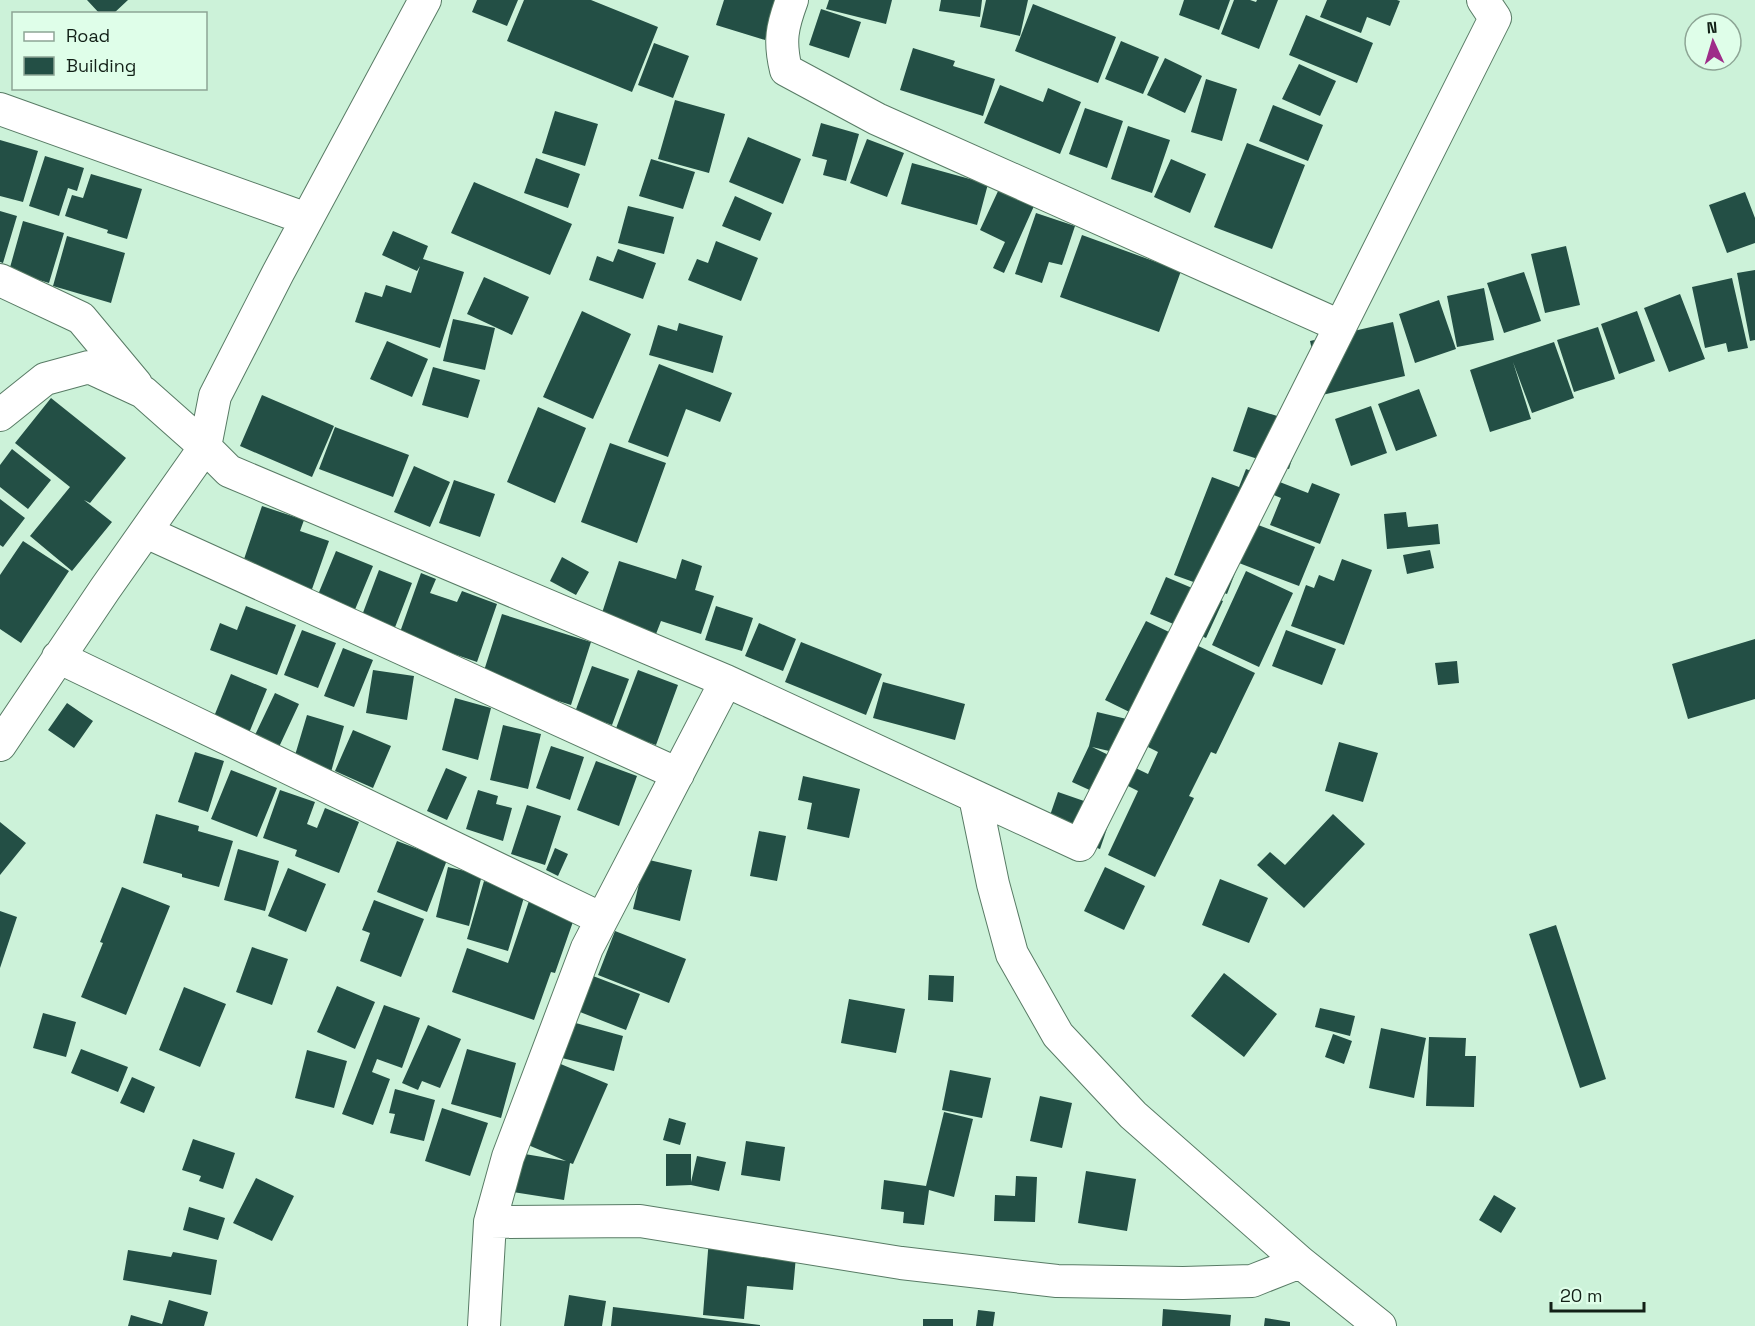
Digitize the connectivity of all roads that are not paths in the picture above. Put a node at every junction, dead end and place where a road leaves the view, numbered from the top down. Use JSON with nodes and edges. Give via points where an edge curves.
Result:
{"nodes":[{"id":1,"x":425,"y":0,"type":"edge"},
{"id":2,"x":792,"y":0,"type":"edge"},
{"id":3,"x":1483,"y":0,"type":"edge"},
{"id":4,"x":0,"y":109,"type":"edge"},
{"id":5,"x":307,"y":219,"type":"junction"},
{"id":6,"x":0,"y":280,"type":"edge"},
{"id":7,"x":1340,"y":326,"type":"junction"},
{"id":8,"x":143,"y":392,"type":"junction"},
{"id":9,"x":0,"y":415,"type":"edge"},
{"id":10,"x":206,"y":447,"type":"junction"},
{"id":11,"x":146,"y":532,"type":"junction"},
{"id":12,"x":58,"y":657,"type":"junction"},
{"id":13,"x":726,"y":681,"type":"junction"},
{"id":14,"x":0,"y":745,"type":"edge"},
{"id":15,"x":678,"y":774,"type":"junction"},
{"id":16,"x":975,"y":797,"type":"junction"},
{"id":17,"x":602,"y":919,"type":"junction"},
{"id":18,"x":490,"y":1222,"type":"junction"},
{"id":19,"x":1300,"y":1262,"type":"junction"},
{"id":20,"x":484,"y":1326,"type":"edge"},
{"id":21,"x":1380,"y":1326,"type":"edge"}],
"edges":[{"from":1,"to":5,"type":"street"},
{"from":2,"to":7,"type":"street","via":[[782,28],[781,51],[786,70],[877,118]]},
{"from":3,"to":7,"type":"street","via":[[1495,18]]},
{"from":4,"to":5,"type":"street"},
{"from":5,"to":10,"type":"street","via":[[215,396]]},
{"from":6,"to":8,"type":"street","via":[[81,318]]},
{"from":7,"to":16,"type":"street","via":[[1080,845]]},
{"from":8,"to":9,"type":"street","via":[[89,367],[45,379]]},
{"from":8,"to":10,"type":"street"},
{"from":10,"to":11,"type":"street"},
{"from":10,"to":13,"type":"street","via":[[229,471]]},
{"from":11,"to":12,"type":"street"},
{"from":11,"to":15,"type":"street"},
{"from":12,"to":14,"type":"street"},
{"from":12,"to":17,"type":"street"},
{"from":13,"to":15,"type":"street"},
{"from":13,"to":16,"type":"street"},
{"from":15,"to":17,"type":"street"},
{"from":16,"to":19,"type":"street","via":[[1012,954],[1058,1035],[1133,1115]]},
{"from":17,"to":18,"type":"street","via":[[587,948],[508,1157]]},
{"from":18,"to":19,"type":"street","via":[[640,1221],[901,1263],[1057,1281],[1252,1281]]},
{"from":18,"to":20,"type":"street"},
{"from":19,"to":21,"type":"street"}]}
